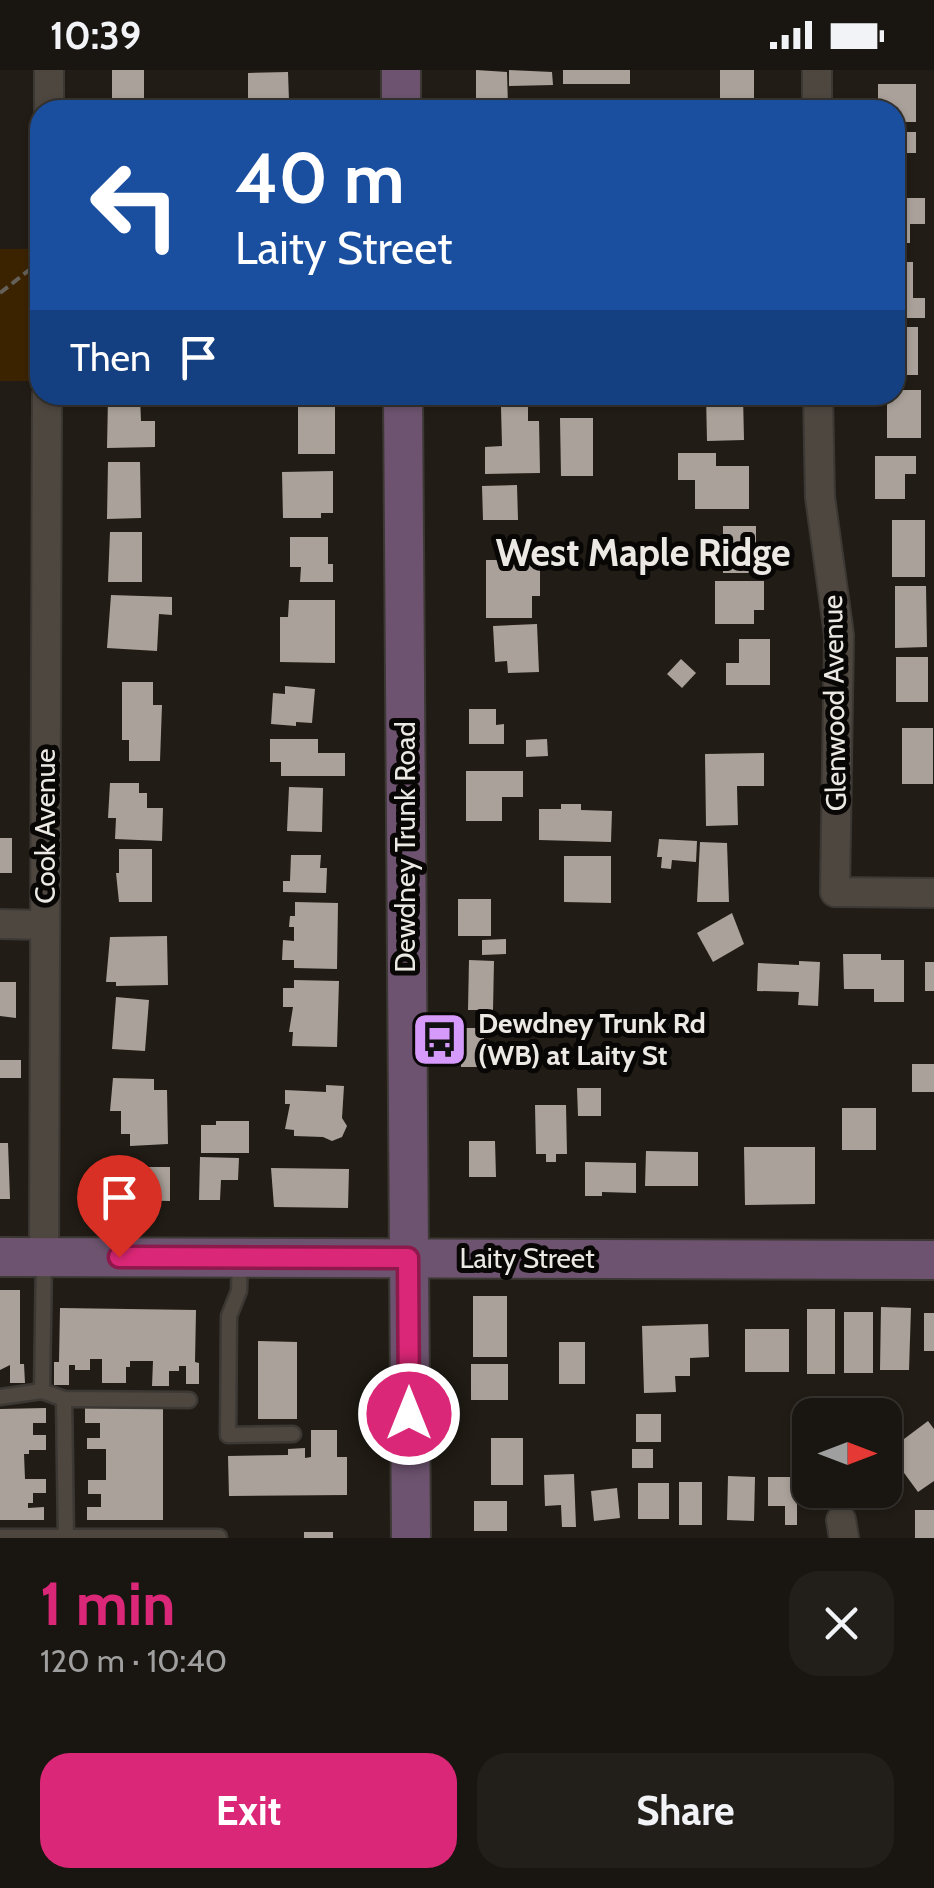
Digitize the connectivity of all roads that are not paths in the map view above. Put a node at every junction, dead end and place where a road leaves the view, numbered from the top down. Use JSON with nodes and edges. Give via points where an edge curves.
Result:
{"nodes":[{"id":1,"x":49,"y":70,"type":"edge"},
{"id":2,"x":401,"y":70,"type":"edge"},
{"id":3,"x":817,"y":70,"type":"edge"},
{"id":4,"x":49,"y":100,"type":"edge"},
{"id":5,"x":401,"y":100,"type":"edge"},
{"id":6,"x":817,"y":100,"type":"edge"},
{"id":7,"x":47,"y":405,"type":"edge"},
{"id":8,"x":403,"y":405,"type":"edge"},
{"id":9,"x":818,"y":405,"type":"edge"},
{"id":10,"x":934,"y":893,"type":"edge"},
{"id":11,"x":0,"y":924,"type":"edge"},
{"id":12,"x":44,"y":925,"type":"junction"},
{"id":13,"x":0,"y":1257,"type":"edge"},
{"id":14,"x":44,"y":1257,"type":"junction"},
{"id":15,"x":240,"y":1258,"type":"junction"},
{"id":16,"x":408,"y":1258,"type":"junction"},
{"id":17,"x":934,"y":1260,"type":"edge"},
{"id":18,"x":42,"y":1391,"type":"junction"},
{"id":19,"x":0,"y":1397,"type":"edge"},
{"id":20,"x":64,"y":1398,"type":"junction"},
{"id":21,"x":188,"y":1400,"type":"dead end"},
{"id":22,"x":293,"y":1434,"type":"dead end"},
{"id":23,"x":0,"y":1537,"type":"edge"},
{"id":24,"x":66,"y":1537,"type":"edge"},
{"id":25,"x":219,"y":1537,"type":"edge"},
{"id":26,"x":411,"y":1538,"type":"edge"}],
"edges":[{"from":1,"to":4,"type":"street"},
{"from":2,"to":5,"type":"main road"},
{"from":3,"to":6,"type":"street"},
{"from":7,"to":12,"type":"street","name":"Cook Avenue"},
{"from":8,"to":16,"type":"main road","name":"Dewdney Trunk Road"},
{"from":9,"to":10,"type":"street","name":"Glenwood Avenue","via":[[820,497],[838,635],[835,892]]},
{"from":11,"to":12,"type":"street"},
{"from":12,"to":14,"type":"street","name":"Cook Avenue"},
{"from":13,"to":14,"type":"main road","name":"Laity Street"},
{"from":14,"to":15,"type":"main road","name":"Laity Street"},
{"from":14,"to":18,"type":"lane"},
{"from":15,"to":16,"type":"main road","name":"Laity Street"},
{"from":15,"to":22,"type":"lane","via":[[239,1291],[229,1316],[228,1435]]},
{"from":16,"to":17,"type":"main road","name":"Laity Street"},
{"from":16,"to":26,"type":"main road","name":"Dewdney Trunk Road"},
{"from":18,"to":19,"type":"lane"},
{"from":18,"to":20,"type":"lane"},
{"from":20,"to":21,"type":"lane"},
{"from":20,"to":24,"type":"lane"},
{"from":23,"to":24,"type":"lane"},
{"from":24,"to":25,"type":"lane"}]}
